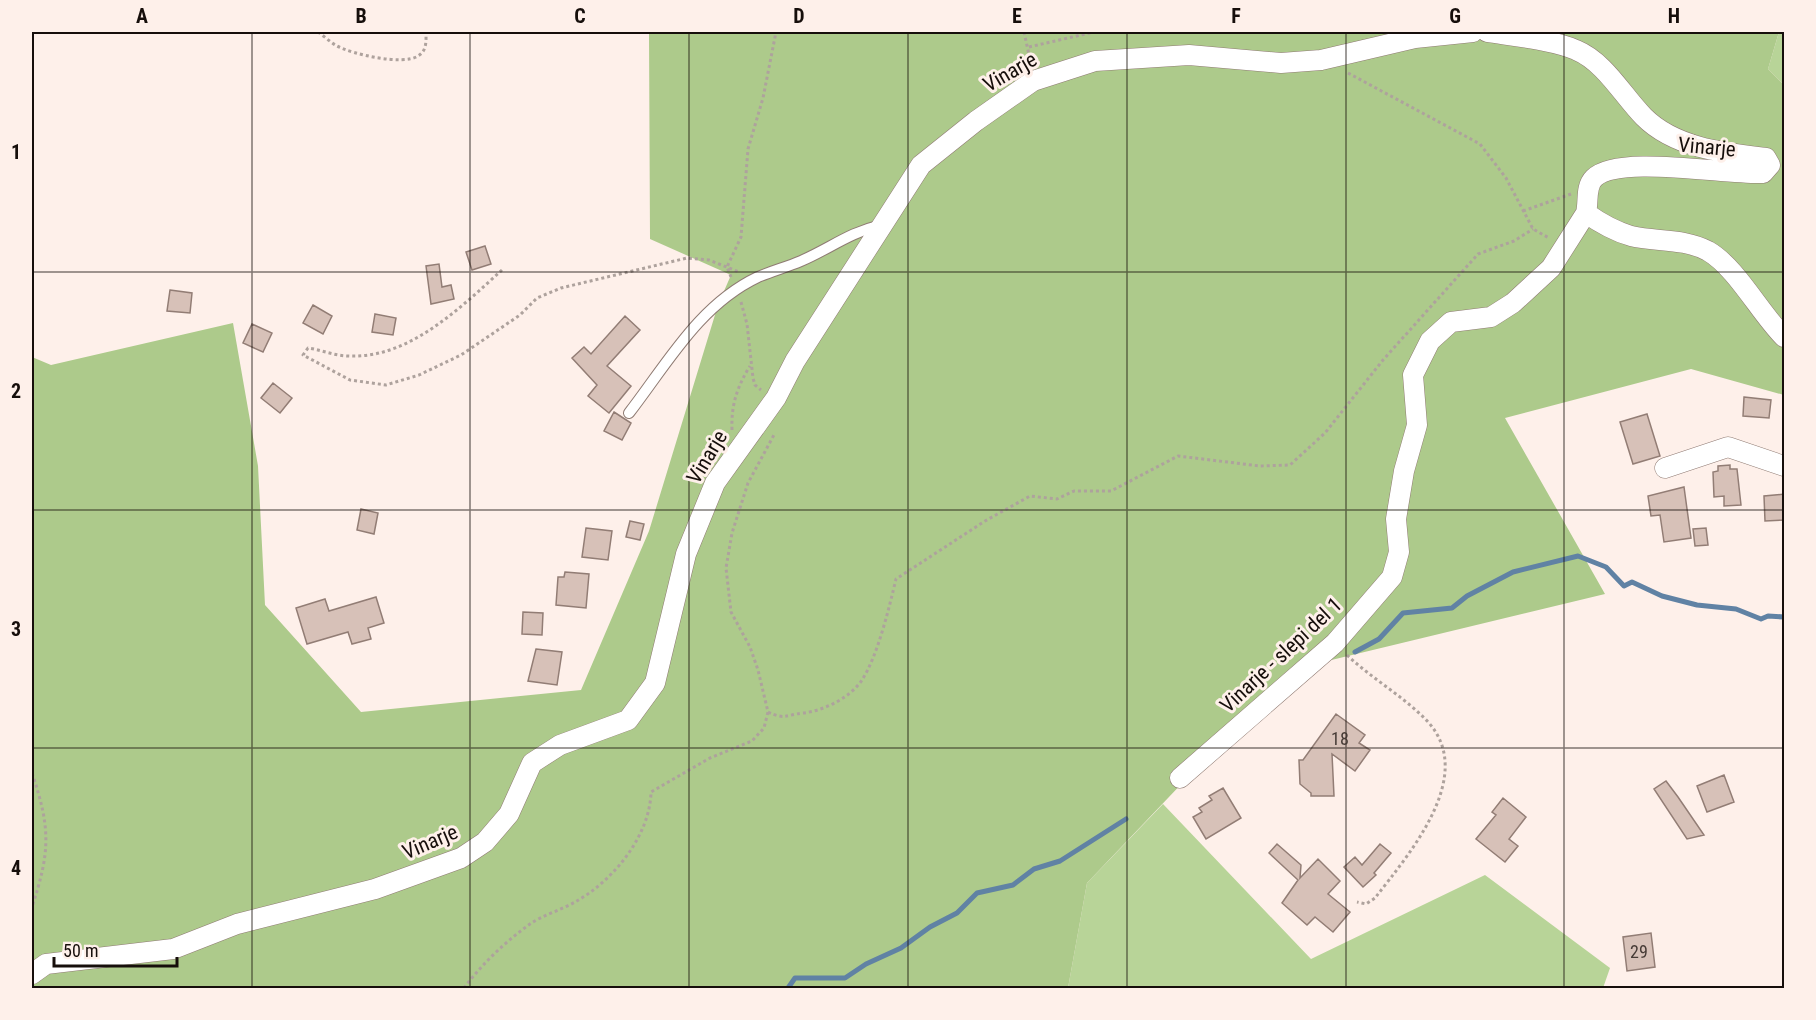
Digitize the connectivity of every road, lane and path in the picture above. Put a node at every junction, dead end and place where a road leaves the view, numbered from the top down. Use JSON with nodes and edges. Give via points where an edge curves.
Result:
{"nodes":[{"id":1,"x":318,"y":32,"type":"edge"},
{"id":2,"x":426,"y":32,"type":"edge"},
{"id":3,"x":776,"y":32,"type":"edge"},
{"id":4,"x":1024,"y":32,"type":"edge"},
{"id":5,"x":1094,"y":32,"type":"edge"},
{"id":6,"x":1473,"y":32,"type":"edge"},
{"id":7,"x":1487,"y":32,"type":"edge"},
{"id":8,"x":1029,"y":47,"type":"junction"},
{"id":9,"x":1321,"y":60,"type":"junction"},
{"id":10,"x":1033,"y":81,"type":"junction"},
{"id":11,"x":1777,"y":163,"type":"edge"},
{"id":12,"x":1587,"y":188,"type":"junction"},
{"id":13,"x":1522,"y":211,"type":"junction"},
{"id":14,"x":1587,"y":213,"type":"junction"},
{"id":15,"x":881,"y":225,"type":"junction"},
{"id":16,"x":727,"y":267,"type":"junction"},
{"id":17,"x":502,"y":270,"type":"dead end"},
{"id":18,"x":756,"y":278,"type":"junction"},
{"id":19,"x":738,"y":290,"type":"junction"},
{"id":20,"x":1785,"y":337,"type":"edge"},
{"id":21,"x":751,"y":364,"type":"junction"},
{"id":22,"x":776,"y":398,"type":"junction"},
{"id":23,"x":628,"y":413,"type":"dead end"},
{"id":24,"x":776,"y":430,"type":"dead end"},
{"id":25,"x":733,"y":456,"type":"junction"},
{"id":26,"x":1785,"y":466,"type":"edge"},
{"id":27,"x":1665,"y":468,"type":"dead end"},
{"id":28,"x":1335,"y":643,"type":"junction"},
{"id":29,"x":768,"y":712,"type":"junction"},
{"id":30,"x":32,"y":773,"type":"edge"},
{"id":31,"x":1180,"y":778,"type":"dead end"},
{"id":32,"x":1357,"y":902,"type":"dead end"},
{"id":33,"x":32,"y":907,"type":"edge"},
{"id":34,"x":32,"y":974,"type":"edge"},
{"id":35,"x":464,"y":988,"type":"edge"}],
"edges":[{"from":1,"to":2,"type":"path","via":[[338,46],[404,61],[419,56],[426,46]]},
{"from":3,"to":16,"type":"path","via":[[748,149],[741,237]]},
{"from":4,"to":8,"type":"path"},
{"from":5,"to":8,"type":"path"},
{"from":6,"to":9,"type":"street","name":"Vinarje","via":[[1415,38]]},
{"from":7,"to":11,"type":"street","name":"Vinarje","via":[[1576,50],[1594,61],[1645,118],[1667,136]]},
{"from":8,"to":10,"type":"path"},
{"from":9,"to":10,"type":"street","name":"Vinarje","via":[[1281,63],[1189,55],[1095,61]]},
{"from":9,"to":13,"type":"path","via":[[1480,144],[1506,178]]},
{"from":10,"to":15,"type":"street","name":"Vinarje","via":[[921,165]]},
{"from":11,"to":12,"type":"street","name":"Vinarje","via":[[1763,173],[1740,174],[1641,165],[1607,170],[1594,177]]},
{"from":12,"to":13,"type":"path"},
{"from":12,"to":14,"type":"street"},
{"from":13,"to":29,"type":"path","via":[[1533,229],[1514,241],[1478,254],[1383,360],[1325,433],[1290,465],[1260,466],[1178,456],[1111,491],[1074,491],[1057,499],[1030,496],[897,579],[862,680],[849,694],[816,712],[782,718]]},
{"from":14,"to":20,"type":"street","via":[[1605,226],[1632,236],[1668,239],[1708,252],[1737,278]]},
{"from":14,"to":28,"type":"street","name":"Vinarje - slepi del 1","via":[[1551,268],[1513,303],[1491,317],[1451,322],[1430,341],[1413,375],[1417,425],[1396,519],[1399,552],[1392,577]]},
{"from":15,"to":18,"type":"lane","via":[[855,231],[801,261]]},
{"from":15,"to":22,"type":"street","name":"Vinarje"},
{"from":16,"to":17,"type":"path","via":[[687,258],[561,288],[537,298],[520,315],[461,355],[386,385],[350,380],[303,355],[308,348],[349,356],[394,347],[444,322]]},
{"from":16,"to":18,"type":"path"},
{"from":16,"to":19,"type":"path"},
{"from":18,"to":19,"type":"lane"},
{"from":19,"to":21,"type":"path"},
{"from":19,"to":23,"type":"lane","via":[[694,326]]},
{"from":21,"to":22,"type":"path","via":[[755,386]]},
{"from":21,"to":25,"type":"path","via":[[737,387],[731,413]]},
{"from":22,"to":25,"type":"street","name":"Vinarje"},
{"from":24,"to":29,"type":"path","via":[[748,483],[726,568],[731,612],[750,647]]},
{"from":25,"to":34,"type":"street","name":"Vinarje","via":[[716,483],[686,554],[656,683],[628,720],[560,745],[532,764],[509,813],[484,842],[461,858],[375,889],[237,924],[173,949],[46,964]]},
{"from":26,"to":27,"type":"street","via":[[1728,447]]},
{"from":28,"to":31,"type":"street","name":"Vinarje - slepi del 1"},
{"from":28,"to":32,"type":"path","via":[[1427,722],[1439,737],[1447,762],[1442,790],[1420,839],[1375,898],[1366,904]]},
{"from":29,"to":35,"type":"path","via":[[764,728],[752,741],[710,758],[651,792],[645,821],[612,874],[576,901],[531,923],[497,951]]},
{"from":30,"to":33,"type":"path","via":[[43,806],[47,841]]}]}
